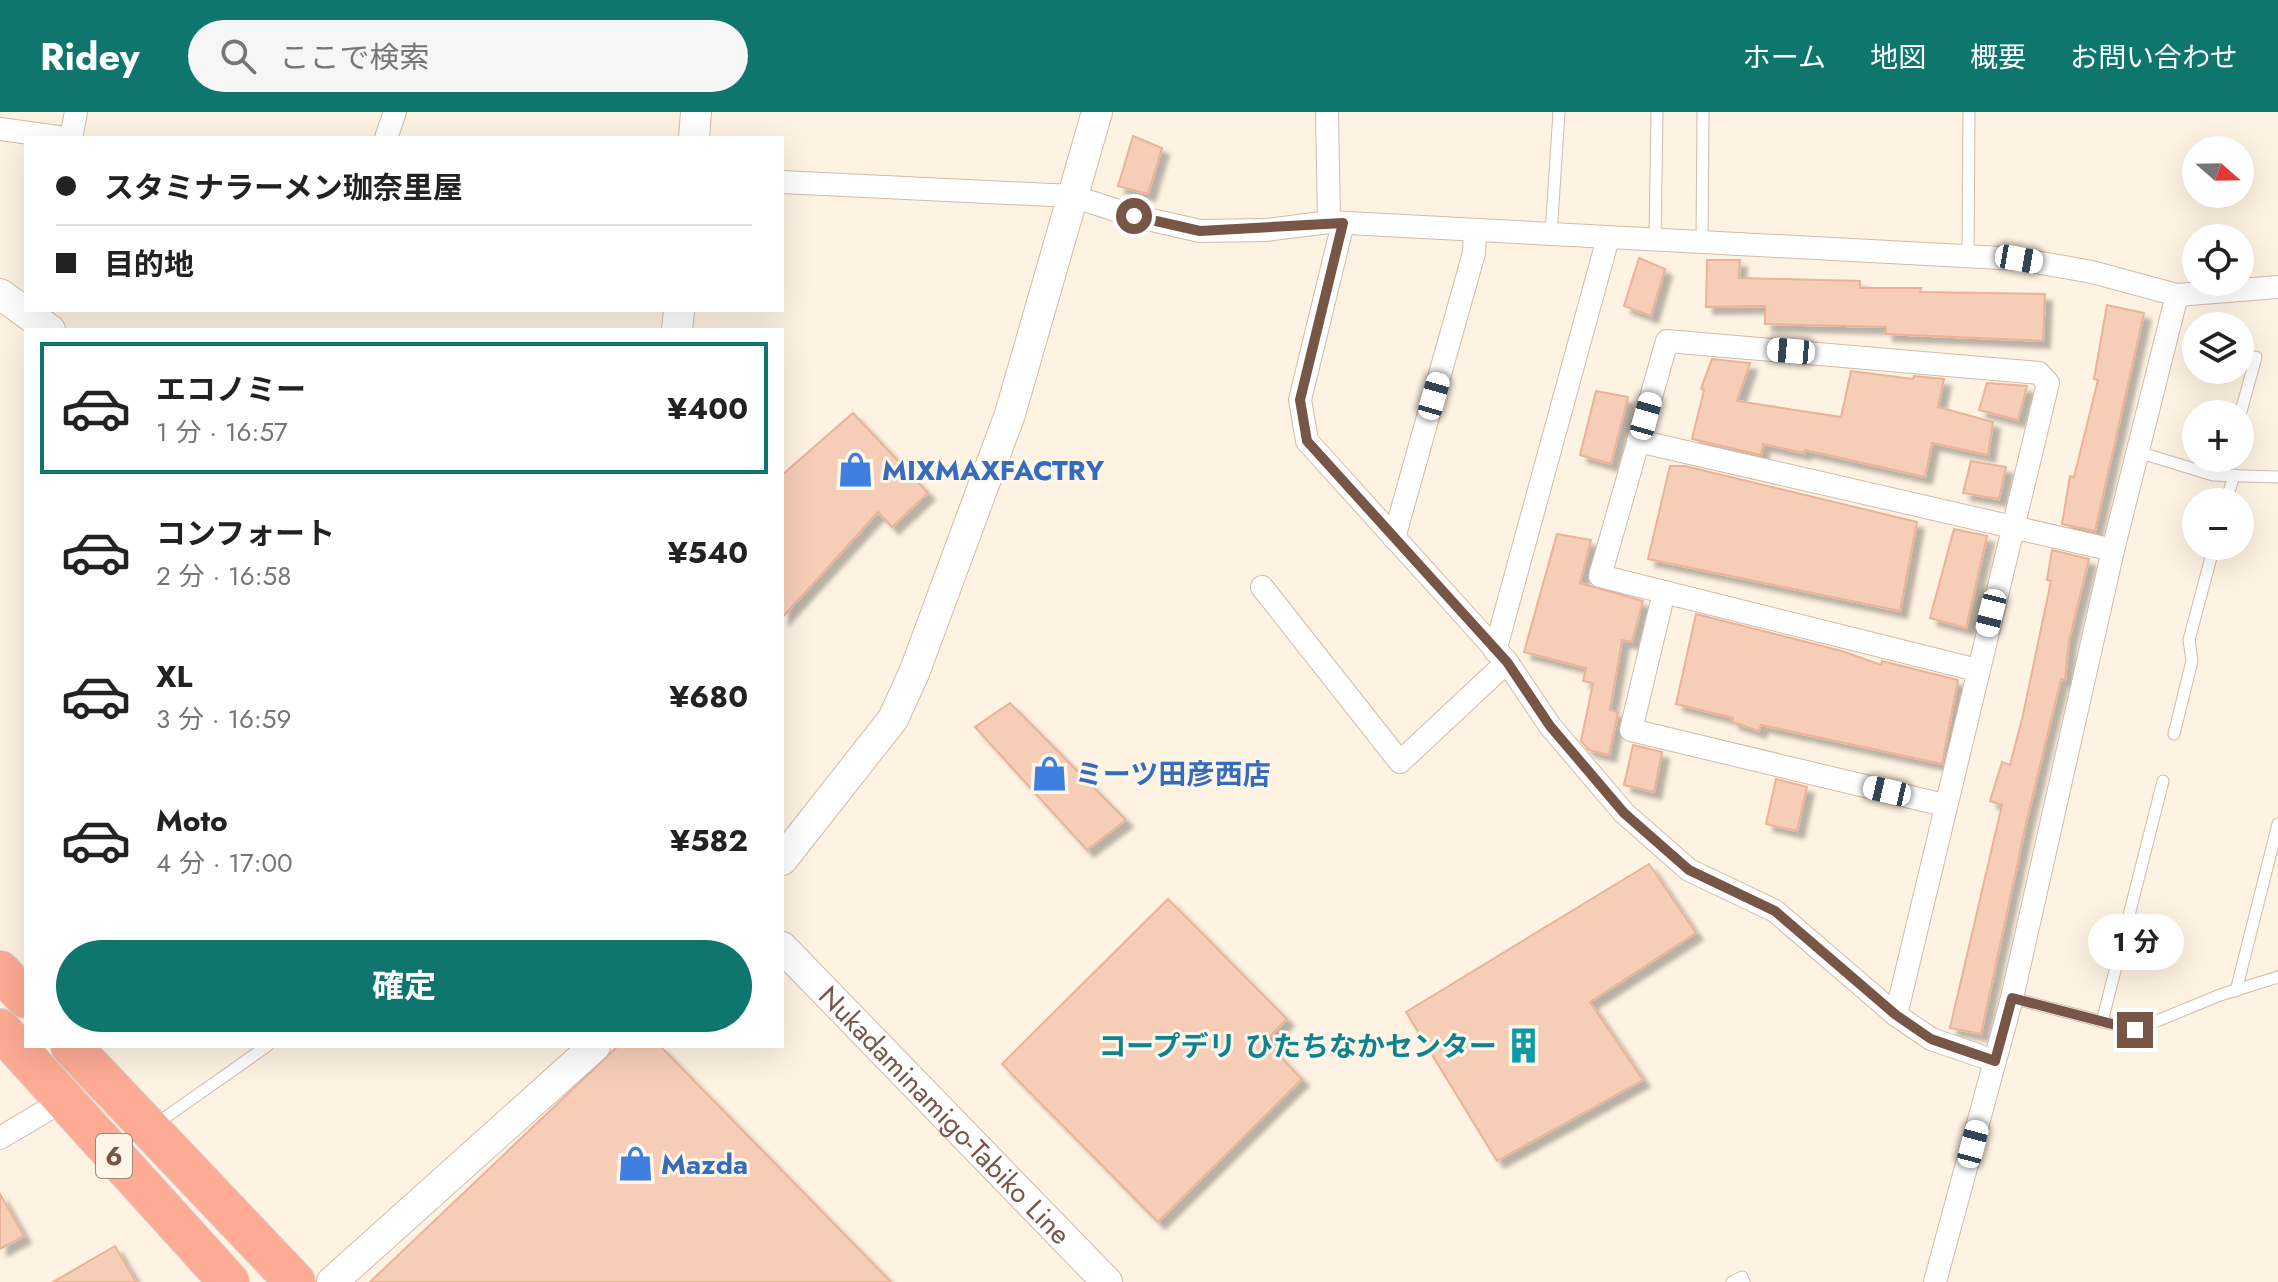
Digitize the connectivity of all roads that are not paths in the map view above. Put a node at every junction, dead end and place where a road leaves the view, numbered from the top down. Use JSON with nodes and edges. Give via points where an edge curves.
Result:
{"nodes":[{"id":1,"x":76,"y":112,"type":"edge"},
{"id":2,"x":395,"y":112,"type":"edge"},
{"id":3,"x":696,"y":112,"type":"edge"},
{"id":4,"x":1097,"y":112,"type":"edge"},
{"id":5,"x":1327,"y":112,"type":"edge"},
{"id":6,"x":1559,"y":112,"type":"edge"},
{"id":7,"x":1657,"y":112,"type":"edge"},
{"id":8,"x":1703,"y":112,"type":"edge"},
{"id":9,"x":1969,"y":112,"type":"edge"},
{"id":10,"x":0,"y":129,"type":"edge"},
{"id":11,"x":51,"y":136,"type":"edge"},
{"id":12,"x":71,"y":136,"type":"edge"},
{"id":13,"x":387,"y":136,"type":"edge"},
{"id":14,"x":694,"y":136,"type":"edge"},
{"id":15,"x":784,"y":182,"type":"edge"},
{"id":16,"x":1072,"y":196,"type":"junction"},
{"id":17,"x":1336,"y":222,"type":"junction"},
{"id":18,"x":1475,"y":231,"type":"junction"},
{"id":19,"x":1551,"y":235,"type":"junction"},
{"id":20,"x":1608,"y":238,"type":"junction"},
{"id":21,"x":1655,"y":241,"type":"junction"},
{"id":22,"x":1702,"y":243,"type":"junction"},
{"id":23,"x":1968,"y":257,"type":"junction"},
{"id":24,"x":2278,"y":287,"type":"edge"},
{"id":25,"x":0,"y":294,"type":"edge"},
{"id":26,"x":2177,"y":295,"type":"junction"},
{"id":27,"x":24,"y":311,"type":"edge"},
{"id":28,"x":25,"y":312,"type":"edge"},
{"id":29,"x":47,"y":328,"type":"edge"},
{"id":30,"x":2256,"y":357,"type":"dead end"},
{"id":31,"x":2244,"y":400,"type":"edge"},
{"id":32,"x":1638,"y":441,"type":"junction"},
{"id":33,"x":2138,"y":452,"type":"junction"},
{"id":34,"x":2228,"y":475,"type":"junction"},
{"id":35,"x":2278,"y":477,"type":"edge"},
{"id":36,"x":2227,"y":488,"type":"edge"},
{"id":37,"x":2012,"y":528,"type":"junction"},
{"id":38,"x":1394,"y":538,"type":"junction"},
{"id":39,"x":2113,"y":550,"type":"junction"},
{"id":40,"x":2210,"y":560,"type":"edge"},
{"id":41,"x":1262,"y":587,"type":"dead end"},
{"id":42,"x":1664,"y":592,"type":"junction"},
{"id":43,"x":1501,"y":657,"type":"junction"},
{"id":44,"x":1977,"y":670,"type":"junction"},
{"id":45,"x":2174,"y":734,"type":"dead end"},
{"id":46,"x":2163,"y":781,"type":"dead end"},
{"id":47,"x":1944,"y":805,"type":"junction"},
{"id":48,"x":2278,"y":824,"type":"edge"},
{"id":49,"x":784,"y":857,"type":"edge"},
{"id":50,"x":784,"y":949,"type":"edge"},
{"id":51,"x":0,"y":971,"type":"edge"},
{"id":52,"x":2278,"y":977,"type":"edge"},
{"id":53,"x":2236,"y":991,"type":"junction"},
{"id":54,"x":24,"y":996,"type":"edge"},
{"id":55,"x":2012,"y":998,"type":"junction"},
{"id":56,"x":1896,"y":1015,"type":"junction"},
{"id":57,"x":2102,"y":1022,"type":"junction"},
{"id":58,"x":0,"y":1029,"type":"edge"},
{"id":59,"x":73,"y":1048,"type":"edge"},
{"id":60,"x":264,"y":1048,"type":"edge"},
{"id":61,"x":593,"y":1048,"type":"edge"},
{"id":62,"x":1995,"y":1061,"type":"junction"},
{"id":63,"x":64,"y":1100,"type":"junction"},
{"id":64,"x":149,"y":1129,"type":"junction"},
{"id":65,"x":0,"y":1138,"type":"edge"},
{"id":66,"x":229,"y":1282,"type":"edge"},
{"id":67,"x":295,"y":1282,"type":"edge"},
{"id":68,"x":332,"y":1282,"type":"edge"},
{"id":69,"x":1107,"y":1282,"type":"edge"},
{"id":70,"x":1732,"y":1282,"type":"edge"},
{"id":71,"x":1744,"y":1282,"type":"edge"},
{"id":72,"x":1935,"y":1282,"type":"edge"}],
"edges":[{"from":1,"to":12,"type":"street"},
{"from":2,"to":13,"type":"street"},
{"from":3,"to":14,"type":"street"},
{"from":4,"to":16,"type":"street"},
{"from":5,"to":17,"type":"street"},
{"from":6,"to":19,"type":"lane"},
{"from":7,"to":21,"type":"lane"},
{"from":8,"to":22,"type":"lane"},
{"from":9,"to":23,"type":"lane"},
{"from":10,"to":11,"type":"street"},
{"from":15,"to":16,"type":"street"},
{"from":16,"to":17,"type":"street","via":[[1200,231]]},
{"from":16,"to":49,"type":"street","via":[[1010,414],[914,673],[893,719]]},
{"from":17,"to":18,"type":"street"},
{"from":17,"to":38,"type":"street","via":[[1300,400],[1307,441]]},
{"from":18,"to":19,"type":"street"},
{"from":18,"to":38,"type":"street","via":[[1474,253]]},
{"from":19,"to":20,"type":"street"},
{"from":20,"to":21,"type":"street"},
{"from":20,"to":43,"type":"street"},
{"from":21,"to":22,"type":"street"},
{"from":22,"to":23,"type":"street"},
{"from":23,"to":26,"type":"street","via":[[2019,259],[2092,272]]},
{"from":24,"to":26,"type":"street"},
{"from":25,"to":27,"type":"street"},
{"from":26,"to":33,"type":"street"},
{"from":28,"to":29,"type":"street"},
{"from":30,"to":31,"type":"lane"},
{"from":32,"to":37,"type":"street"},
{"from":32,"to":37,"type":"street","via":[[1667,341],[2039,373],[2048,383]]},
{"from":32,"to":42,"type":"street","via":[[1600,576]]},
{"from":33,"to":34,"type":"lane"},
{"from":33,"to":39,"type":"street"},
{"from":34,"to":35,"type":"lane"},
{"from":34,"to":36,"type":"lane"},
{"from":37,"to":39,"type":"street"},
{"from":37,"to":44,"type":"street"},
{"from":38,"to":43,"type":"street"},
{"from":39,"to":55,"type":"street"},
{"from":40,"to":45,"type":"lane","via":[[2189,640],[2192,661]]},
{"from":41,"to":43,"type":"street","via":[[1400,762]]},
{"from":42,"to":44,"type":"street"},
{"from":42,"to":47,"type":"street","via":[[1631,730]]},
{"from":43,"to":56,"type":"street","via":[[1550,726],[1624,813],[1689,870],[1775,911]]},
{"from":44,"to":47,"type":"street"},
{"from":46,"to":57,"type":"lane"},
{"from":47,"to":56,"type":"street"},
{"from":48,"to":53,"type":"lane"},
{"from":50,"to":69,"type":"street","name":"Nukadaminamigo-Tabiko Line"},
{"from":51,"to":54,"type":"highway"},
{"from":52,"to":53,"type":"lane"},
{"from":53,"to":57,"type":"lane","via":[[2135,1030]]},
{"from":55,"to":57,"type":"lane"},
{"from":55,"to":62,"type":"street"},
{"from":56,"to":62,"type":"street","via":[[1931,1039]]},
{"from":58,"to":63,"type":"highway","number":"6"},
{"from":59,"to":64,"type":"highway","number":"6"},
{"from":60,"to":64,"type":"lane"},
{"from":61,"to":68,"type":"street"},
{"from":62,"to":72,"type":"street"},
{"from":63,"to":65,"type":"street"},
{"from":63,"to":66,"type":"highway","number":"6"},
{"from":64,"to":67,"type":"highway","number":"6"},
{"from":70,"to":71,"type":"lane","via":[[1742,1277]]}]}
